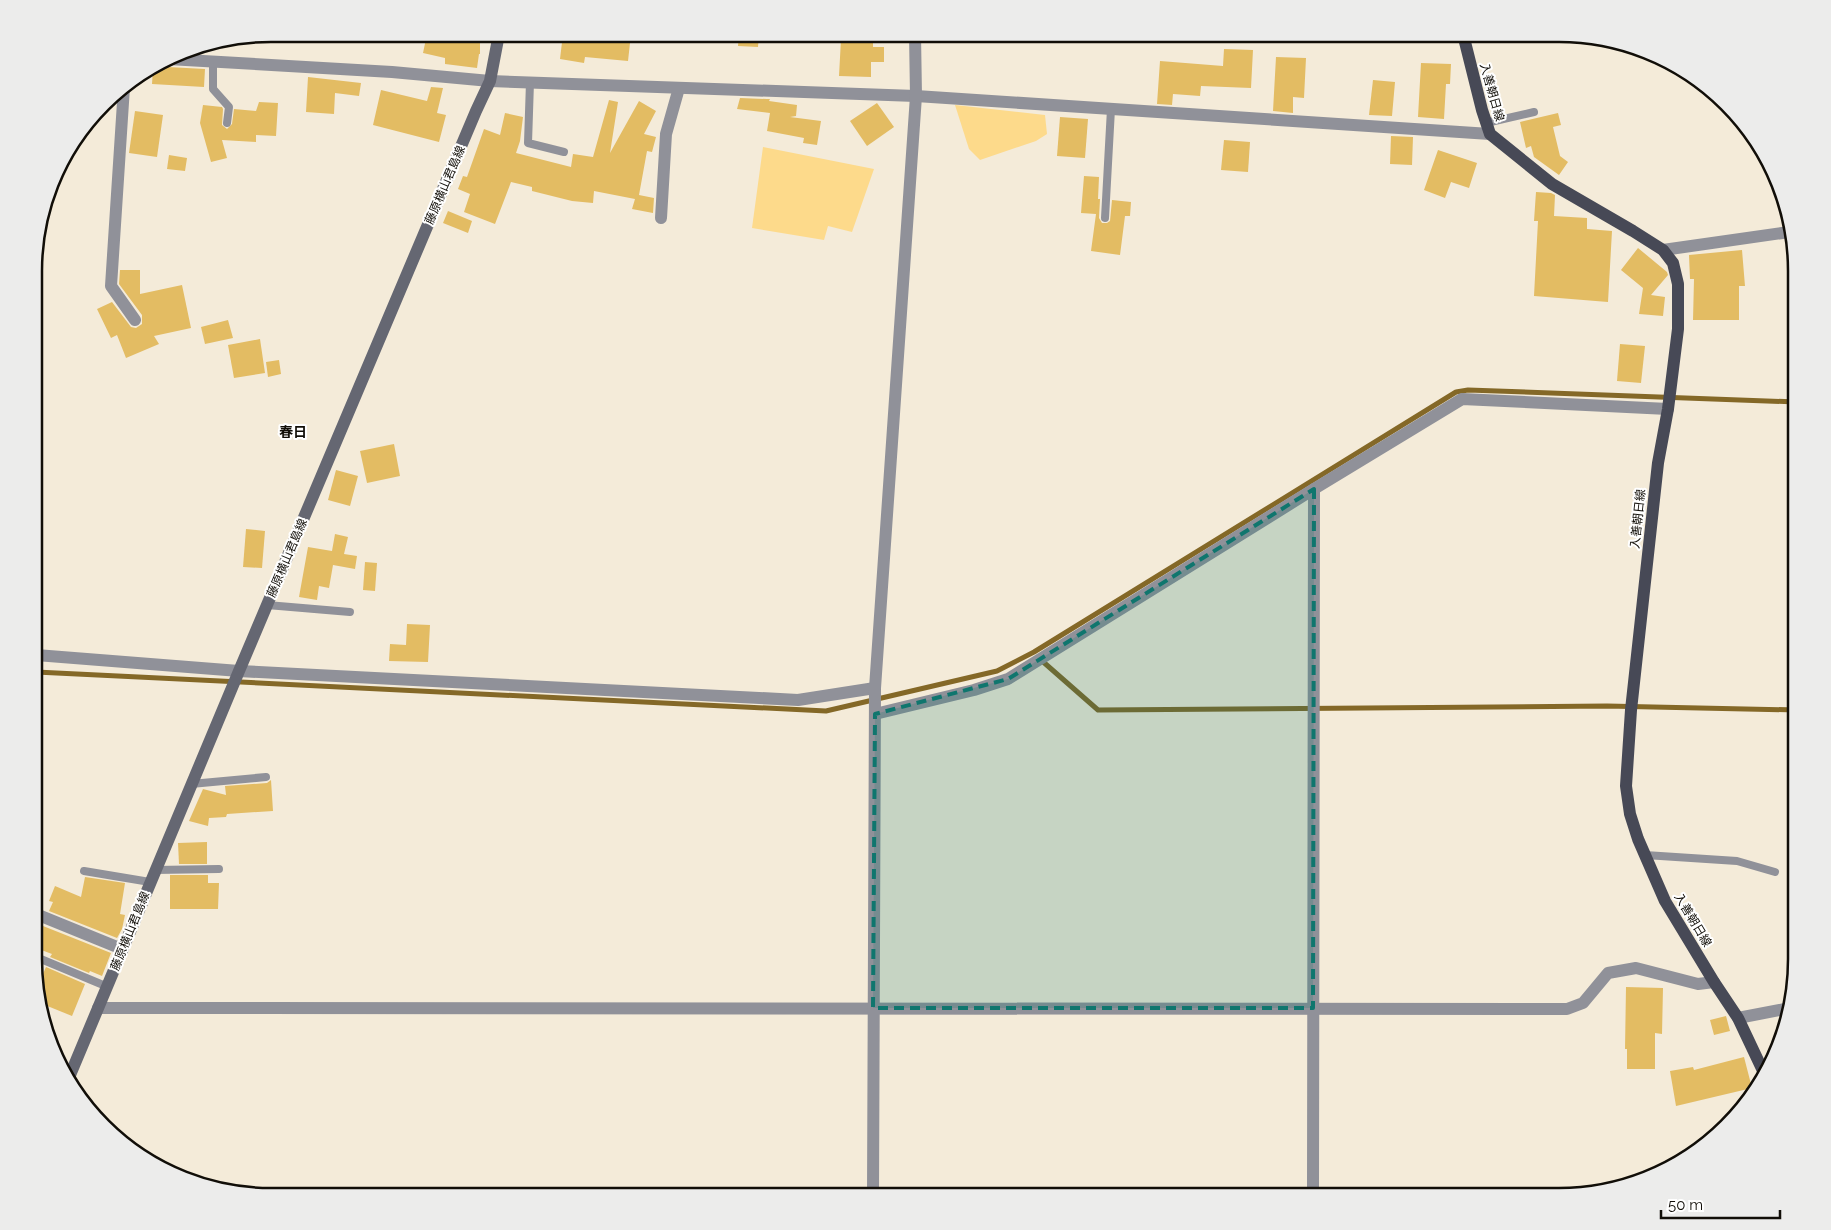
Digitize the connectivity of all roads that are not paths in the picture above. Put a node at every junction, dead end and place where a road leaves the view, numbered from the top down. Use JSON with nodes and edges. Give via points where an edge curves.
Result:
{"nodes":[{"id":1,"x":497,"y":42,"type":"edge"},
{"id":2,"x":915,"y":42,"type":"edge"},
{"id":3,"x":1465,"y":42,"type":"edge"},
{"id":4,"x":184,"y":60,"type":"edge"},
{"id":5,"x":213,"y":62,"type":"junction"},
{"id":6,"x":490,"y":81,"type":"junction"},
{"id":7,"x":530,"y":82,"type":"junction"},
{"id":8,"x":679,"y":88,"type":"junction"},
{"id":9,"x":916,"y":96,"type":"junction"},
{"id":10,"x":123,"y":97,"type":"edge"},
{"id":11,"x":1111,"y":109,"type":"junction"},
{"id":12,"x":1534,"y":112,"type":"dead end"},
{"id":13,"x":227,"y":123,"type":"dead end"},
{"id":14,"x":1488,"y":128,"type":"junction"},
{"id":15,"x":564,"y":152,"type":"dead end"},
{"id":16,"x":661,"y":218,"type":"dead end"},
{"id":17,"x":1105,"y":218,"type":"dead end"},
{"id":18,"x":1785,"y":233,"type":"edge"},
{"id":19,"x":1663,"y":250,"type":"junction"},
{"id":20,"x":135,"y":320,"type":"dead end"},
{"id":21,"x":1668,"y":409,"type":"junction"},
{"id":22,"x":1314,"y":489,"type":"junction"},
{"id":23,"x":266,"y":605,"type":"junction"},
{"id":24,"x":350,"y":612,"type":"dead end"},
{"id":25,"x":42,"y":655,"type":"edge"},
{"id":26,"x":238,"y":671,"type":"junction"},
{"id":27,"x":875,"y":688,"type":"junction"},
{"id":28,"x":875,"y":714,"type":"junction"},
{"id":29,"x":266,"y":777,"type":"dead end"},
{"id":30,"x":191,"y":784,"type":"junction"},
{"id":31,"x":1645,"y":856,"type":"junction"},
{"id":32,"x":219,"y":870,"type":"dead end"},
{"id":33,"x":84,"y":871,"type":"dead end"},
{"id":34,"x":1775,"y":872,"type":"dead end"},
{"id":35,"x":153,"y":876,"type":"junction"},
{"id":36,"x":42,"y":916,"type":"edge"},
{"id":37,"x":122,"y":949,"type":"junction"},
{"id":38,"x":42,"y":960,"type":"edge"},
{"id":39,"x":1714,"y":982,"type":"junction"},
{"id":40,"x":108,"y":987,"type":"junction"},
{"id":41,"x":98,"y":1008,"type":"junction"},
{"id":42,"x":873,"y":1008,"type":"junction"},
{"id":43,"x":1313,"y":1008,"type":"junction"},
{"id":44,"x":1783,"y":1009,"type":"edge"},
{"id":45,"x":1738,"y":1018,"type":"junction"},
{"id":46,"x":1761,"y":1067,"type":"edge"},
{"id":47,"x":72,"y":1071,"type":"edge"},
{"id":48,"x":873,"y":1188,"type":"edge"},
{"id":49,"x":1313,"y":1188,"type":"edge"}],
"edges":[{"from":1,"to":6,"type":"main road","name":"藤原横山君島線"},
{"from":2,"to":9,"type":"street"},
{"from":3,"to":14,"type":"main road","name":"入善朝日線"},
{"from":4,"to":5,"type":"street"},
{"from":5,"to":6,"type":"street"},
{"from":5,"to":13,"type":"lane","via":[[213,89],[229,107]]},
{"from":6,"to":7,"type":"street"},
{"from":6,"to":23,"type":"main road","name":"藤原横山君島線"},
{"from":7,"to":8,"type":"street"},
{"from":7,"to":15,"type":"lane","via":[[528,143]]},
{"from":8,"to":9,"type":"street"},
{"from":8,"to":16,"type":"street","via":[[666,134]]},
{"from":9,"to":11,"type":"street"},
{"from":9,"to":27,"type":"street"},
{"from":10,"to":20,"type":"street","via":[[111,286]]},
{"from":11,"to":14,"type":"street"},
{"from":11,"to":17,"type":"lane"},
{"from":12,"to":14,"type":"lane"},
{"from":14,"to":19,"type":"main road","name":"入善朝日線","via":[[1552,184]]},
{"from":18,"to":19,"type":"street"},
{"from":19,"to":21,"type":"main road","name":"入善朝日線","via":[[1673,263],[1679,302]]},
{"from":21,"to":22,"type":"street","via":[[1462,399]]},
{"from":21,"to":31,"type":"main road","name":"入善朝日線","via":[[1658,463],[1627,755],[1626,786],[1630,814]]},
{"from":22,"to":28,"type":"street","via":[[1008,679]]},
{"from":22,"to":43,"type":"street"},
{"from":23,"to":24,"type":"lane"},
{"from":23,"to":26,"type":"main road","name":"藤原横山君島線"},
{"from":25,"to":26,"type":"street"},
{"from":26,"to":27,"type":"street","via":[[798,700]]},
{"from":26,"to":30,"type":"main road","name":"藤原横山君島線"},
{"from":27,"to":28,"type":"street"},
{"from":28,"to":42,"type":"street"},
{"from":29,"to":30,"type":"lane"},
{"from":30,"to":35,"type":"main road","name":"藤原横山君島線"},
{"from":31,"to":34,"type":"lane","via":[[1737,861]]},
{"from":31,"to":39,"type":"main road","name":"入善朝日線","via":[[1665,901]]},
{"from":32,"to":35,"type":"lane"},
{"from":33,"to":35,"type":"lane"},
{"from":35,"to":37,"type":"main road","name":"藤原横山君島線"},
{"from":36,"to":37,"type":"street"},
{"from":37,"to":40,"type":"main road","name":"藤原横山君島線"},
{"from":38,"to":40,"type":"lane"},
{"from":39,"to":43,"type":"street","via":[[1698,984],[1636,968],[1608,973],[1583,1003],[1567,1009]]},
{"from":39,"to":45,"type":"main road","name":"入善朝日線"},
{"from":40,"to":41,"type":"main road","name":"藤原横山君島線"},
{"from":41,"to":42,"type":"street"},
{"from":41,"to":47,"type":"main road","name":"藤原横山君島線"},
{"from":42,"to":43,"type":"street"},
{"from":42,"to":48,"type":"street"},
{"from":43,"to":49,"type":"street"},
{"from":44,"to":45,"type":"street"},
{"from":45,"to":46,"type":"main road","name":"入善朝日線"}]}
